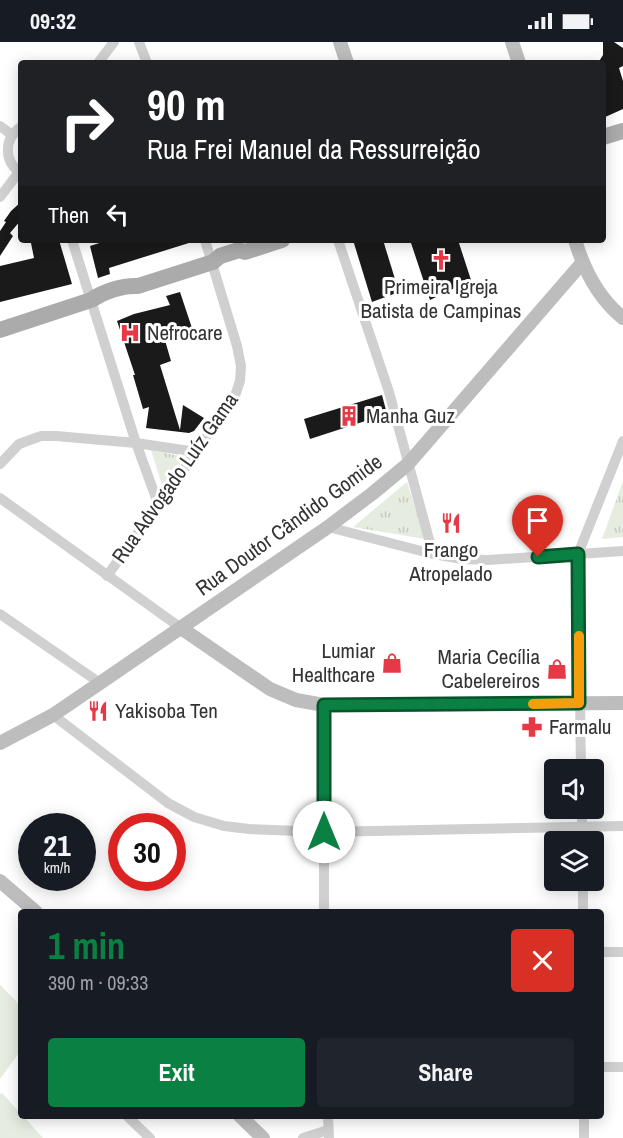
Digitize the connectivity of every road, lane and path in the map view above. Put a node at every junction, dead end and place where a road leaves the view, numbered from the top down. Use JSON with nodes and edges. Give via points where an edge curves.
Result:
{"nodes":[{"id":1,"x":114,"y":42,"type":"edge"},
{"id":2,"x":139,"y":42,"type":"edge"},
{"id":3,"x":340,"y":42,"type":"edge"},
{"id":4,"x":512,"y":42,"type":"edge"},
{"id":5,"x":100,"y":60,"type":"edge"},
{"id":6,"x":146,"y":60,"type":"edge"},
{"id":7,"x":346,"y":60,"type":"edge"},
{"id":8,"x":518,"y":60,"type":"edge"},
{"id":9,"x":0,"y":126,"type":"edge"},
{"id":10,"x":18,"y":130,"type":"edge"},
{"id":11,"x":623,"y":131,"type":"edge"},
{"id":12,"x":12,"y":135,"type":"junction"},
{"id":13,"x":606,"y":136,"type":"edge"},
{"id":14,"x":18,"y":170,"type":"edge"},
{"id":15,"x":18,"y":174,"type":"edge"},
{"id":16,"x":0,"y":197,"type":"edge"},
{"id":17,"x":73,"y":243,"type":"edge"},
{"id":18,"x":206,"y":243,"type":"edge"},
{"id":19,"x":273,"y":243,"type":"edge"},
{"id":20,"x":339,"y":243,"type":"edge"},
{"id":21,"x":576,"y":243,"type":"edge"},
{"id":22,"x":213,"y":262,"type":"junction"},
{"id":23,"x":582,"y":263,"type":"junction"},
{"id":24,"x":90,"y":300,"type":"junction"},
{"id":25,"x":623,"y":318,"type":"edge"},
{"id":26,"x":0,"y":330,"type":"edge"},
{"id":27,"x":623,"y":441,"type":"edge"},
{"id":28,"x":136,"y":443,"type":"junction"},
{"id":29,"x":196,"y":452,"type":"junction"},
{"id":30,"x":0,"y":464,"type":"edge"},
{"id":31,"x":408,"y":464,"type":"junction"},
{"id":32,"x":0,"y":498,"type":"edge"},
{"id":33,"x":159,"y":506,"type":"junction"},
{"id":34,"x":328,"y":527,"type":"junction"},
{"id":35,"x":623,"y":551,"type":"edge"},
{"id":36,"x":433,"y":554,"type":"junction"},
{"id":37,"x":578,"y":554,"type":"junction"},
{"id":38,"x":107,"y":576,"type":"junction"},
{"id":39,"x":0,"y":614,"type":"edge"},
{"id":40,"x":181,"y":628,"type":"junction"},
{"id":41,"x":100,"y":683,"type":"junction"},
{"id":42,"x":579,"y":703,"type":"junction"},
{"id":43,"x":623,"y":703,"type":"edge"},
{"id":44,"x":324,"y":705,"type":"junction"},
{"id":45,"x":53,"y":715,"type":"junction"},
{"id":46,"x":1,"y":742,"type":"edge"},
{"id":47,"x":581,"y":759,"type":"edge"},
{"id":48,"x":582,"y":819,"type":"edge"},
{"id":49,"x":582,"y":826,"type":"junction"},
{"id":50,"x":623,"y":826,"type":"edge"},
{"id":51,"x":582,"y":831,"type":"edge"},
{"id":52,"x":324,"y":832,"type":"junction"},
{"id":53,"x":0,"y":881,"type":"edge"},
{"id":54,"x":582,"y":891,"type":"edge"},
{"id":55,"x":33,"y":909,"type":"edge"},
{"id":56,"x":324,"y":909,"type":"edge"},
{"id":57,"x":583,"y":909,"type":"edge"},
{"id":58,"x":604,"y":952,"type":"edge"},
{"id":59,"x":623,"y":952,"type":"edge"},
{"id":60,"x":604,"y":1067,"type":"edge"},
{"id":61,"x":623,"y":1067,"type":"edge"},
{"id":62,"x":130,"y":1119,"type":"edge"},
{"id":63,"x":243,"y":1119,"type":"edge"},
{"id":64,"x":328,"y":1119,"type":"edge"},
{"id":65,"x":584,"y":1119,"type":"edge"},
{"id":66,"x":329,"y":1134,"type":"edge"},
{"id":67,"x":150,"y":1138,"type":"edge"},
{"id":68,"x":262,"y":1138,"type":"edge"},
{"id":69,"x":303,"y":1138,"type":"edge"},
{"id":70,"x":584,"y":1138,"type":"edge"}],
"edges":[{"from":1,"to":5,"type":"street"},
{"from":2,"to":6,"type":"street"},
{"from":3,"to":7,"type":"street"},
{"from":4,"to":8,"type":"street"},
{"from":9,"to":12,"type":"street"},
{"from":10,"to":12,"type":"street"},
{"from":11,"to":13,"type":"main road"},
{"from":12,"to":14,"type":"street","via":[[8,155]]},
{"from":15,"to":16,"type":"street"},
{"from":17,"to":24,"type":"street"},
{"from":18,"to":22,"type":"street","name":"Rua Advogado Luíz Gama"},
{"from":19,"to":22,"type":"main road","via":[[245,252],[242,258]]},
{"from":20,"to":31,"type":"street","via":[[389,392]]},
{"from":21,"to":23,"type":"street"},
{"from":22,"to":24,"type":"main road"},
{"from":22,"to":29,"type":"street","name":"Rua Advogado Luíz Gama","via":[[241,374],[236,393]]},
{"from":23,"to":25,"type":"street","via":[[603,298]]},
{"from":23,"to":31,"type":"street","name":"Rua Doutor Cândido Gomide"},
{"from":24,"to":26,"type":"main road"},
{"from":24,"to":28,"type":"street"},
{"from":27,"to":37,"type":"street"},
{"from":28,"to":29,"type":"street"},
{"from":28,"to":30,"type":"street","via":[[41,436],[19,444]]},
{"from":28,"to":33,"type":"street"},
{"from":29,"to":33,"type":"street","name":"Rua Advogado Luíz Gama"},
{"from":31,"to":34,"type":"street","name":"Rua Doutor Cândido Gomide"},
{"from":31,"to":36,"type":"street"},
{"from":32,"to":38,"type":"street"},
{"from":33,"to":38,"type":"street","name":"Rua Advogado Luíz Gama"},
{"from":34,"to":36,"type":"street"},
{"from":34,"to":40,"type":"street","name":"Rua Doutor Cândido Gomide"},
{"from":35,"to":37,"type":"street"},
{"from":36,"to":37,"type":"street","via":[[488,560]]},
{"from":37,"to":42,"type":"street"},
{"from":38,"to":40,"type":"street"},
{"from":39,"to":41,"type":"street"},
{"from":40,"to":41,"type":"street","name":"Rua Doutor Cândido Gomide"},
{"from":40,"to":44,"type":"street","via":[[270,689],[296,700]]},
{"from":41,"to":45,"type":"street","name":"Rua Doutor Cândido Gomide"},
{"from":42,"to":43,"type":"street"},
{"from":42,"to":44,"type":"street"},
{"from":42,"to":47,"type":"street"},
{"from":44,"to":52,"type":"street"},
{"from":45,"to":46,"type":"street","name":"Rua Doutor Cândido Gomide"},
{"from":45,"to":52,"type":"street","via":[[168,803],[194,817],[249,829]]},
{"from":48,"to":49,"type":"street"},
{"from":49,"to":50,"type":"street"},
{"from":49,"to":51,"type":"street"},
{"from":49,"to":52,"type":"street"},
{"from":52,"to":56,"type":"street"},
{"from":53,"to":55,"type":"street"},
{"from":54,"to":57,"type":"street"},
{"from":58,"to":59,"type":"street"},
{"from":60,"to":61,"type":"street"},
{"from":62,"to":67,"type":"street"},
{"from":63,"to":68,"type":"street"},
{"from":64,"to":66,"type":"street"},
{"from":65,"to":70,"type":"street"},
{"from":66,"to":69,"type":"street"}]}
